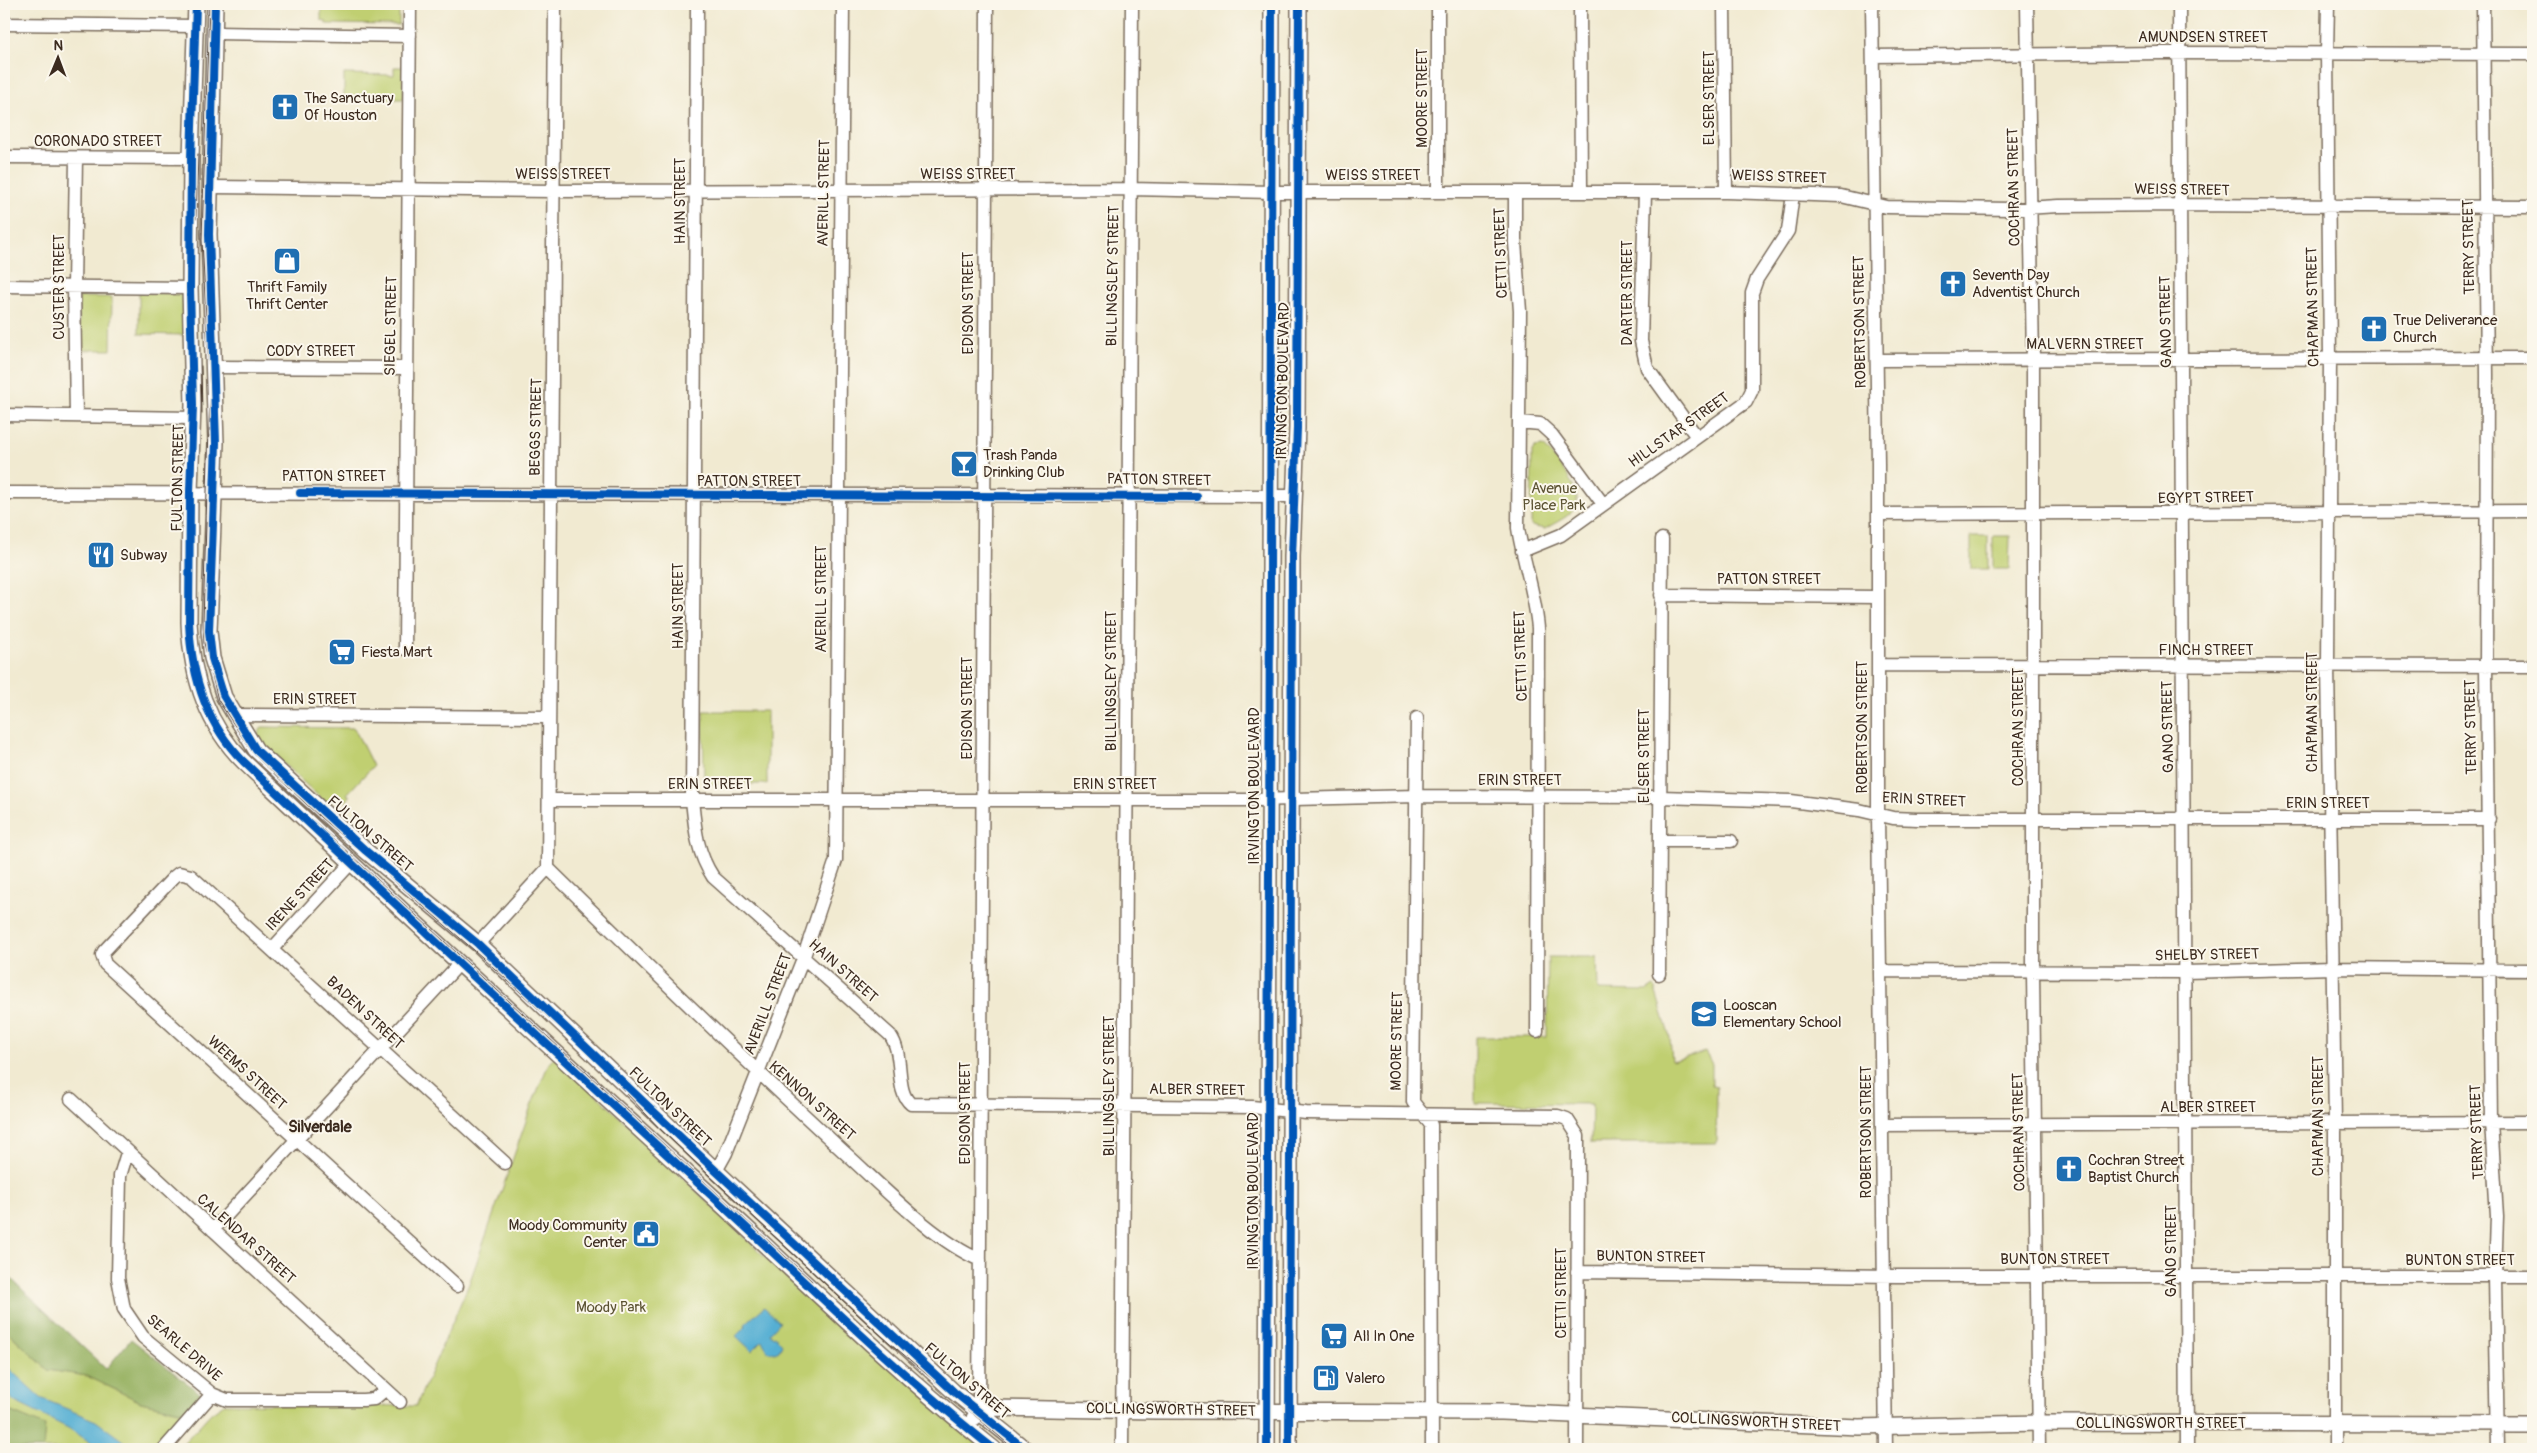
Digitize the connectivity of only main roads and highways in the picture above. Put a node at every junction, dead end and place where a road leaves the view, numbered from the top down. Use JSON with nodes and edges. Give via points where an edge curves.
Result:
{"nodes":[{"id":1,"x":196,"y":4,"type":"edge"},
{"id":2,"x":215,"y":4,"type":"edge"},
{"id":3,"x":1272,"y":4,"type":"edge"},
{"id":4,"x":1299,"y":4,"type":"edge"},
{"id":5,"x":1272,"y":40,"type":"junction"},
{"id":6,"x":1299,"y":40,"type":"junction"},
{"id":7,"x":1272,"y":331,"type":"junction"},
{"id":8,"x":1298,"y":332,"type":"junction"},
{"id":9,"x":1268,"y":600,"type":"junction"},
{"id":10,"x":1292,"y":601,"type":"junction"},
{"id":11,"x":1290,"y":953,"type":"junction"},
{"id":12,"x":1267,"y":954,"type":"junction"},
{"id":13,"x":1289,"y":1287,"type":"junction"},
{"id":14,"x":1266,"y":1288,"type":"junction"},
{"id":15,"x":1267,"y":1411,"type":"junction"},
{"id":16,"x":1289,"y":1411,"type":"junction"},
{"id":17,"x":979,"y":1412,"type":"junction"},
{"id":18,"x":2533,"y":1424,"type":"edge"},
{"id":19,"x":965,"y":1427,"type":"junction"},
{"id":20,"x":994,"y":1449,"type":"edge"},
{"id":21,"x":1026,"y":1449,"type":"edge"},
{"id":22,"x":1267,"y":1449,"type":"edge"},
{"id":23,"x":1289,"y":1449,"type":"edge"}],
"edges":[{"from":1,"to":19,"type":"main road","name":"FULTON STREET","via":[[191,158],[190,642],[206,705],[230,748],[871,1346]]},
{"from":2,"to":17,"type":"main road","name":"FULTON STREET","via":[[209,252],[214,367],[210,641],[212,658],[233,715],[256,750],[366,851],[478,944],[716,1171]]},
{"from":3,"to":5,"type":"main road","name":"IRVINGTON BOULEVARD"},
{"from":4,"to":6,"type":"main road","name":"IRVINGTON BOULEVARD"},
{"from":5,"to":6,"type":"main road"},
{"from":5,"to":7,"type":"main road","name":"IRVINGTON BOULEVARD"},
{"from":6,"to":8,"type":"main road","name":"IRVINGTON BOULEVARD"},
{"from":7,"to":8,"type":"main road"},
{"from":7,"to":9,"type":"main road","name":"IRVINGTON BOULEVARD"},
{"from":8,"to":10,"type":"main road","name":"IRVINGTON BOULEVARD"},
{"from":9,"to":10,"type":"main road"},
{"from":9,"to":12,"type":"main road","name":"IRVINGTON BOULEVARD"},
{"from":10,"to":11,"type":"main road","name":"IRVINGTON BOULEVARD"},
{"from":11,"to":12,"type":"main road"},
{"from":11,"to":13,"type":"main road","name":"IRVINGTON BOULEVARD"},
{"from":12,"to":14,"type":"main road","name":"IRVINGTON BOULEVARD"},
{"from":13,"to":14,"type":"main road"},
{"from":13,"to":16,"type":"main road","name":"IRVINGTON BOULEVARD"},
{"from":14,"to":15,"type":"main road","name":"IRVINGTON BOULEVARD"},
{"from":15,"to":16,"type":"main road","name":"COLLINGSWORTH STREET"},
{"from":15,"to":17,"type":"main road","name":"COLLINGSWORTH STREET","via":[[992,1408]]},
{"from":15,"to":22,"type":"main road","name":"IRVINGTON BOULEVARD"},
{"from":16,"to":18,"type":"main road","name":"COLLINGSWORTH STREET","via":[[1577,1414],[1885,1426],[2039,1423]]},
{"from":16,"to":23,"type":"main road","name":"IRVINGTON BOULEVARD"},
{"from":17,"to":19,"type":"main road"},
{"from":17,"to":21,"type":"main road","name":"FULTON STREET"},
{"from":19,"to":20,"type":"main road","name":"FULTON STREET"}]}
